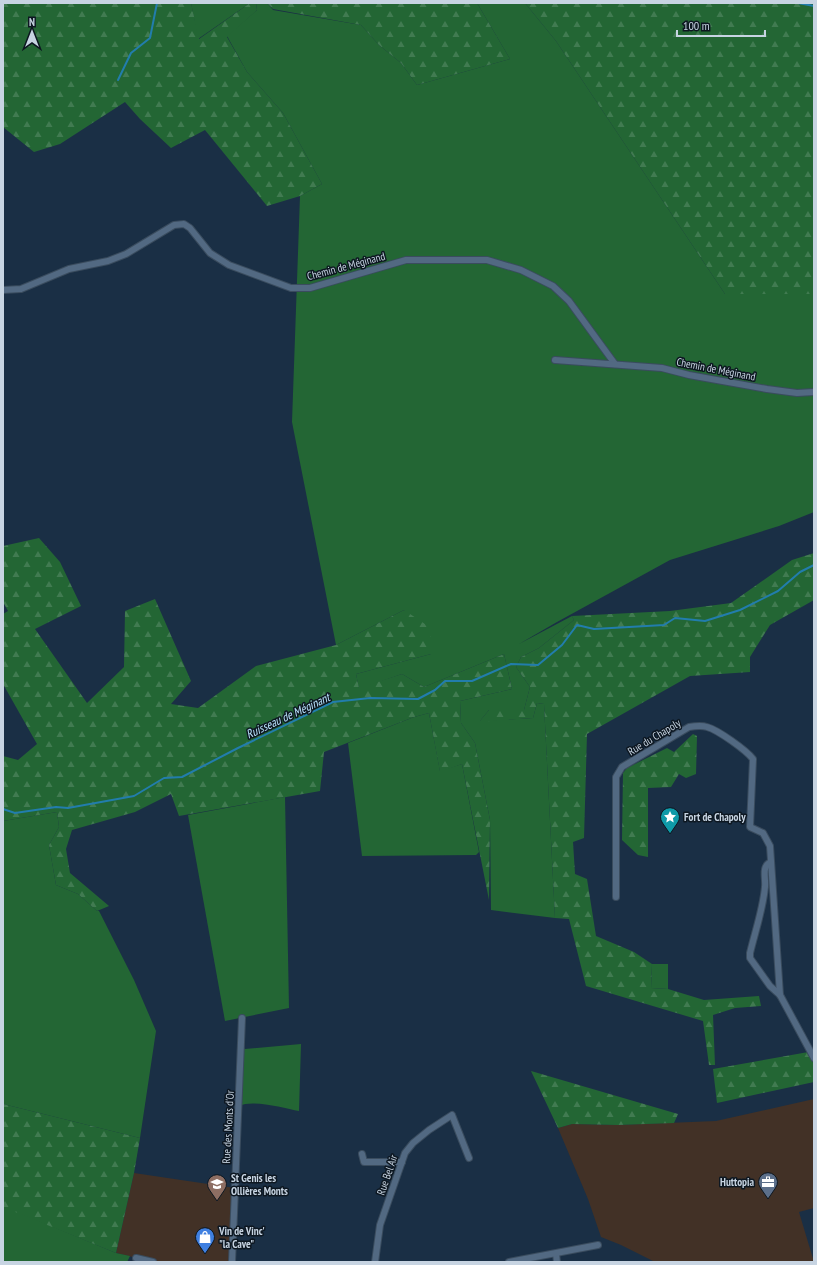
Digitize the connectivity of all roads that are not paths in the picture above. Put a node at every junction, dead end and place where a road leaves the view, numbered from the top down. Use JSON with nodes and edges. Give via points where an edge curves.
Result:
{"nodes":[{"id":1,"x":3,"y":290,"type":"edge"},
{"id":2,"x":555,"y":360,"type":"dead end"},
{"id":3,"x":615,"y":364,"type":"junction"},
{"id":4,"x":814,"y":392,"type":"edge"},
{"id":5,"x":771,"y":862,"type":"junction"},
{"id":6,"x":616,"y":897,"type":"dead end"},
{"id":7,"x":780,"y":996,"type":"junction"},
{"id":8,"x":242,"y":1018,"type":"dead end"},
{"id":9,"x":814,"y":1058,"type":"edge"},
{"id":10,"x":362,"y":1154,"type":"dead end"},
{"id":11,"x":469,"y":1158,"type":"dead end"},
{"id":12,"x":402,"y":1162,"type":"junction"},
{"id":13,"x":598,"y":1245,"type":"dead end"},
{"id":14,"x":556,"y":1254,"type":"junction"},
{"id":15,"x":136,"y":1258,"type":"dead end"},
{"id":16,"x":153,"y":1262,"type":"edge"},
{"id":17,"x":232,"y":1262,"type":"edge"},
{"id":18,"x":375,"y":1262,"type":"edge"},
{"id":19,"x":509,"y":1262,"type":"edge"},
{"id":20,"x":557,"y":1262,"type":"edge"}],
"edges":[{"from":1,"to":3,"type":"street","name":"Chemin de Méginand","via":[[21,289],[69,269],[108,261],[126,254],[174,225],[184,224],[210,253],[229,265],[291,288],[310,288],[406,260],[487,260],[521,270],[553,286],[569,301]]},
{"from":2,"to":3,"type":"street","name":"Chemin de Méginand"},
{"from":3,"to":4,"type":"street","name":"Chemin de Méginand","via":[[662,368],[797,393]]},
{"from":5,"to":6,"type":"street","name":"Rue du Chapoly","via":[[768,839],[750,826],[753,759],[748,752],[708,727],[689,727],[622,767],[616,777]]},
{"from":5,"to":7,"type":"street","name":"Rue du Chapoly"},
{"from":5,"to":7,"type":"street","name":"Rue du Chapoly","via":[[764,869],[765,887],[750,953],[751,962]]},
{"from":7,"to":9,"type":"street","name":"Rue du Chapoly"},
{"from":8,"to":17,"type":"street","name":"Rue des Monts d'Or"},
{"from":10,"to":12,"type":"street","via":[[364,1162]]},
{"from":11,"to":12,"type":"street","name":"Rue Bel Air","via":[[452,1115],[413,1142]]},
{"from":12,"to":18,"type":"street","name":"Rue Bel Air","via":[[380,1225]]},
{"from":13,"to":14,"type":"street"},
{"from":14,"to":19,"type":"street"},
{"from":14,"to":20,"type":"street"},
{"from":15,"to":16,"type":"street"}]}
